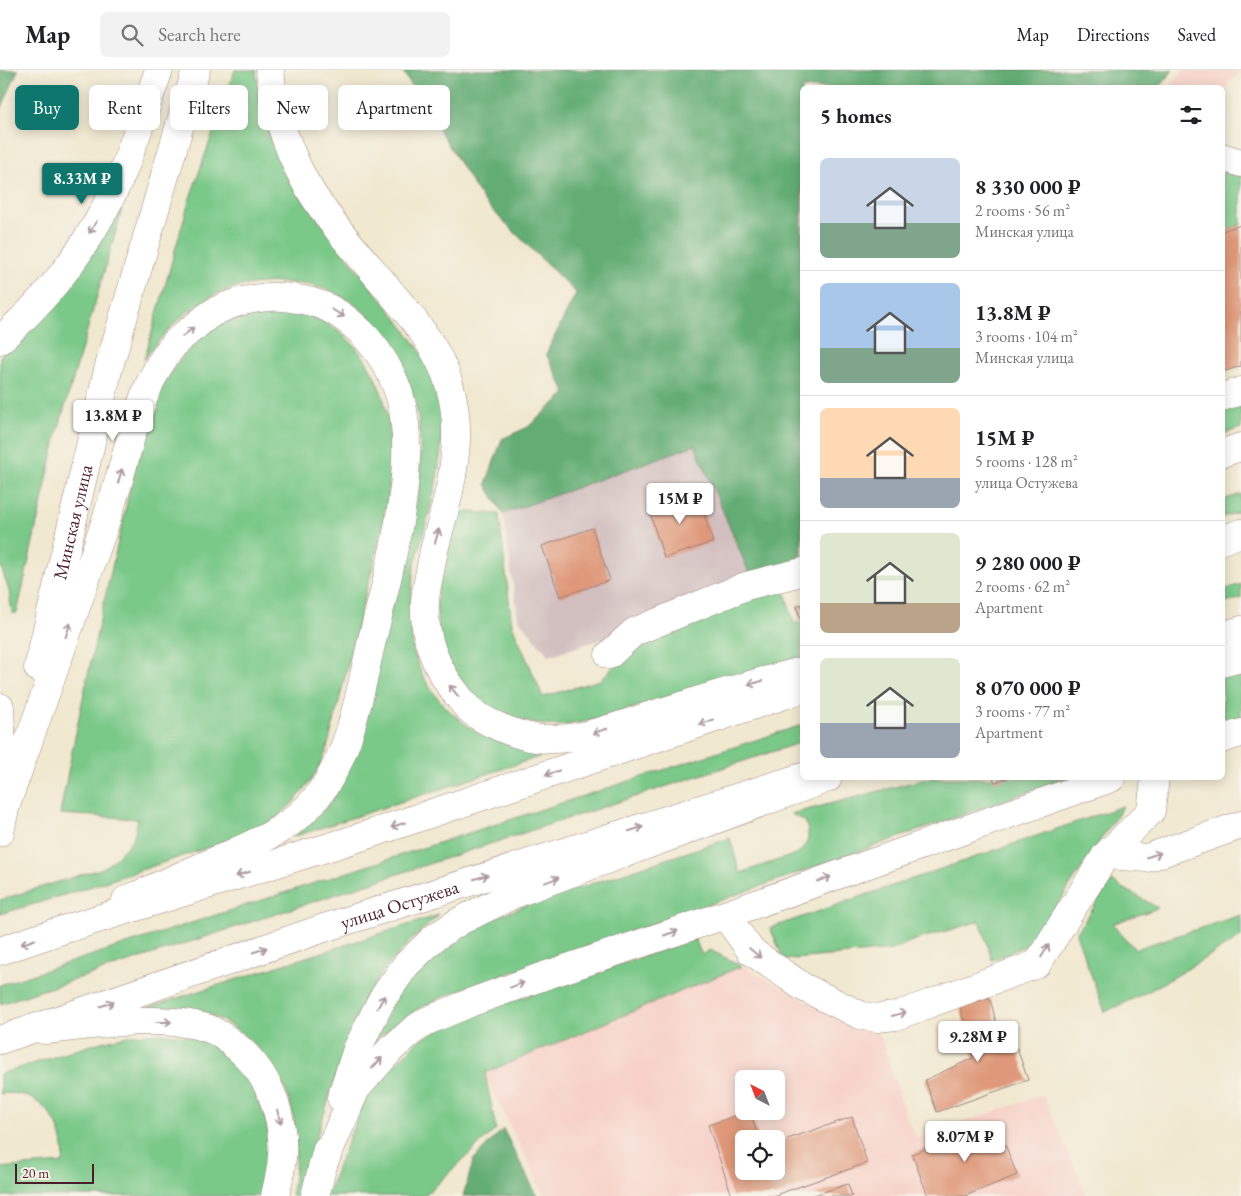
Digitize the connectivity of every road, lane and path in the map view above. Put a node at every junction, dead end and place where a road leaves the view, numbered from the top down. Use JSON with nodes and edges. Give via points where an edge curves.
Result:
{"nodes":[{"id":1,"x":159,"y":70,"type":"edge"},
{"id":2,"x":196,"y":70,"type":"edge"},
{"id":3,"x":270,"y":70,"type":"edge"},
{"id":4,"x":1225,"y":158,"type":"edge"},
{"id":5,"x":1241,"y":163,"type":"edge"},
{"id":6,"x":0,"y":340,"type":"edge"},
{"id":7,"x":1241,"y":391,"type":"edge"},
{"id":8,"x":1225,"y":396,"type":"edge"},
{"id":9,"x":1241,"y":447,"type":"edge"},
{"id":10,"x":1225,"y":453,"type":"edge"},
{"id":11,"x":1241,"y":533,"type":"edge"},
{"id":12,"x":1225,"y":539,"type":"edge"},
{"id":13,"x":1241,"y":550,"type":"edge"},
{"id":14,"x":1225,"y":554,"type":"edge"},
{"id":15,"x":800,"y":572,"type":"edge"},
{"id":16,"x":1241,"y":630,"type":"edge"},
{"id":17,"x":1225,"y":635,"type":"edge"},
{"id":18,"x":609,"y":654,"type":"dead end"},
{"id":19,"x":1241,"y":658,"type":"edge"},
{"id":20,"x":1225,"y":662,"type":"edge"},
{"id":21,"x":800,"y":672,"type":"edge"},
{"id":22,"x":800,"y":690,"type":"edge"},
{"id":23,"x":0,"y":707,"type":"edge"},
{"id":24,"x":1241,"y":733,"type":"edge"},
{"id":25,"x":1225,"y":738,"type":"edge"},
{"id":26,"x":800,"y":778,"type":"edge"},
{"id":27,"x":823,"y":780,"type":"edge"},
{"id":28,"x":1105,"y":780,"type":"edge"},
{"id":29,"x":1155,"y":780,"type":"edge"},
{"id":30,"x":3,"y":820,"type":"edge"},
{"id":31,"x":1241,"y":825,"type":"edge"},
{"id":32,"x":1106,"y":855,"type":"junction"},
{"id":33,"x":725,"y":915,"type":"junction"},
{"id":34,"x":56,"y":932,"type":"junction"},
{"id":35,"x":0,"y":952,"type":"edge"},
{"id":36,"x":28,"y":1031,"type":"junction"},
{"id":37,"x":0,"y":1040,"type":"edge"},
{"id":38,"x":322,"y":1167,"type":"junction"},
{"id":39,"x":275,"y":1196,"type":"edge"},
{"id":40,"x":314,"y":1196,"type":"edge"}],
"edges":[{"from":1,"to":6,"type":"street","one_way":true,"via":[[122,171],[98,220],[58,281]]},
{"from":2,"to":30,"type":"street","name":"Минская улица","via":[[108,370]]},
{"from":21,"to":3,"type":"street","one_way":true,"via":[[586,735],[537,738],[522,735],[499,727],[469,709],[446,682],[430,648],[425,624],[433,551],[456,453],[456,414],[449,383],[433,348],[415,321],[312,193],[280,122],[271,89]]},
{"from":4,"to":5,"type":"street"},
{"from":7,"to":8,"type":"street"},
{"from":9,"to":10,"type":"street"},
{"from":11,"to":12,"type":"street"},
{"from":13,"to":14,"type":"street"},
{"from":15,"to":18,"type":"street","via":[[746,586],[634,632]]},
{"from":16,"to":17,"type":"street"},
{"from":19,"to":20,"type":"street"},
{"from":22,"to":34,"type":"street","one_way":true,"via":[[358,838]]},
{"from":23,"to":30,"type":"street"},
{"from":24,"to":25,"type":"street"},
{"from":36,"to":26,"type":"street","name":"улица Остужева","one_way":true,"via":[[327,927]]},
{"from":38,"to":27,"type":"street","one_way":true,"via":[[357,1048],[387,992],[406,965],[434,938],[514,894]]},
{"from":33,"to":28,"type":"street","one_way":true},
{"from":29,"to":32,"type":"street","via":[[1151,811]]},
{"from":30,"to":34,"type":"street","one_way":true,"via":[[151,378],[177,341],[211,313],[244,301],[278,296],[311,300],[341,314],[369,340],[388,369],[400,398],[405,436],[405,478],[397,532],[354,716],[339,761],[310,806],[269,836]]},
{"from":32,"to":31,"type":"street","one_way":true,"via":[[1147,858]]},
{"from":33,"to":32,"type":"street","one_way":true,"via":[[751,951],[803,987],[862,1016],[896,1016],[1037,964]]},
{"from":38,"to":33,"type":"street","one_way":true,"via":[[356,1089],[390,1050],[420,1026],[472,1002]]},
{"from":34,"to":35,"type":"street","one_way":true},
{"from":36,"to":37,"type":"street","name":"улица Остужева"},
{"from":36,"to":39,"type":"street","one_way":true,"via":[[173,1022],[208,1028],[227,1039],[245,1054],[261,1075],[278,1113],[282,1165]]},
{"from":38,"to":40,"type":"street"}]}
